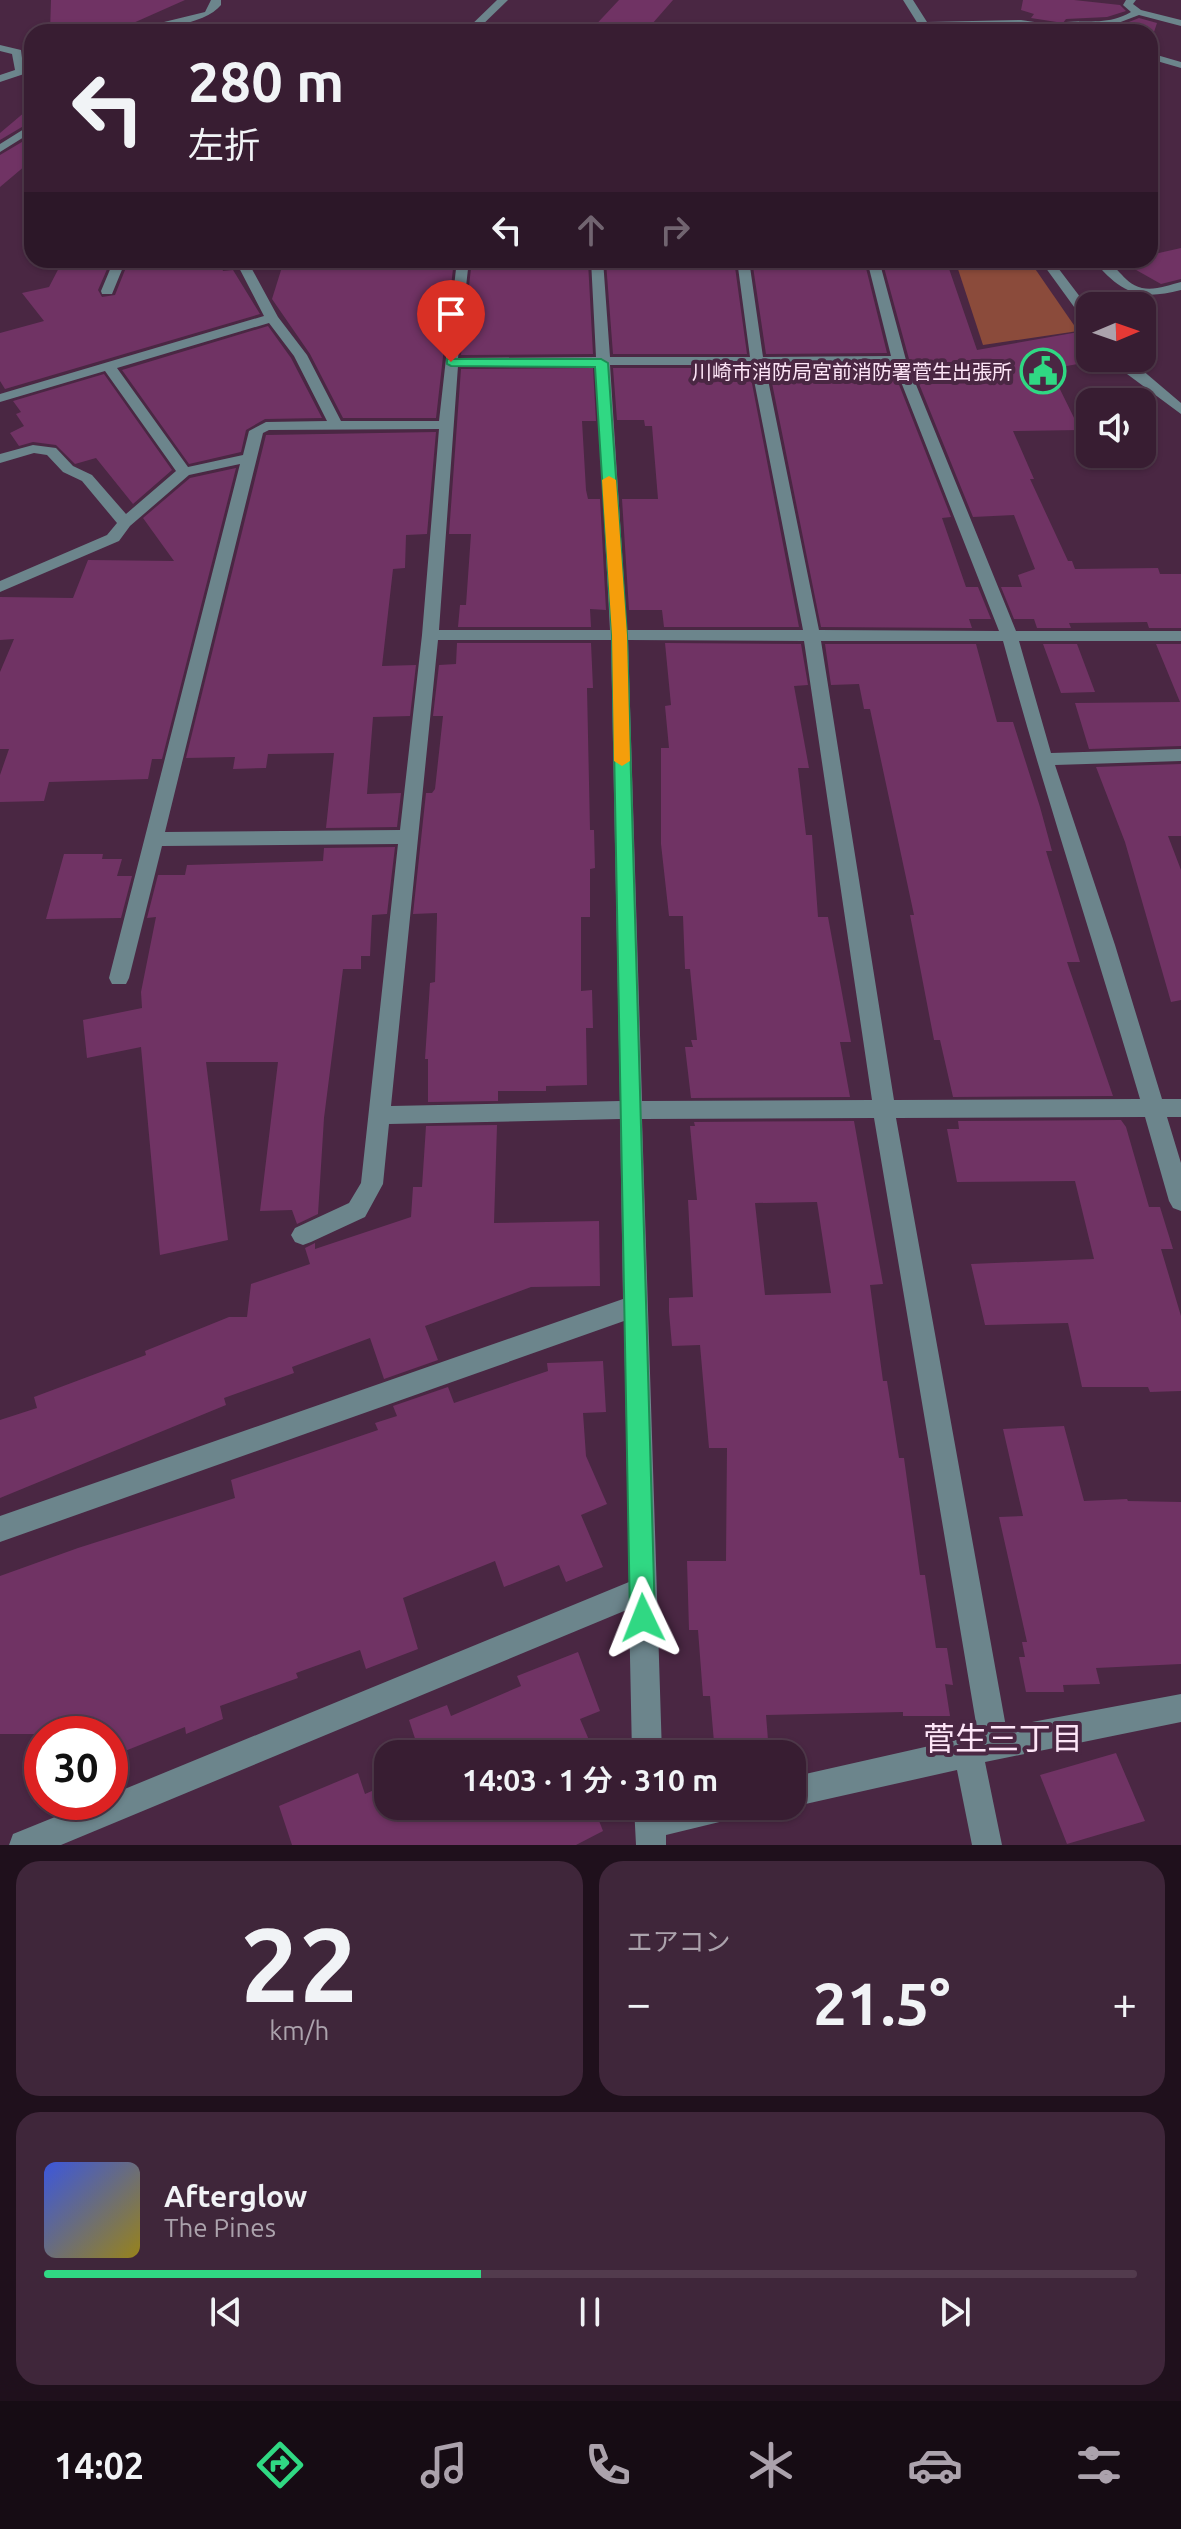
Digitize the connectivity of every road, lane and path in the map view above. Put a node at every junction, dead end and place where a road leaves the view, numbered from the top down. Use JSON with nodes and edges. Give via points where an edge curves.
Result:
{"nodes":[{"id":1,"x":216,"y":0,"type":"edge"},
{"id":2,"x":503,"y":0,"type":"edge"},
{"id":3,"x":908,"y":0,"type":"edge"},
{"id":4,"x":1131,"y":0,"type":"edge"},
{"id":5,"x":1138,"y":12,"type":"junction"},
{"id":6,"x":1181,"y":23,"type":"edge"},
{"id":7,"x":164,"y":24,"type":"edge"},
{"id":8,"x":478,"y":24,"type":"edge"},
{"id":9,"x":923,"y":24,"type":"edge"},
{"id":10,"x":974,"y":24,"type":"edge"},
{"id":11,"x":1030,"y":24,"type":"edge"},
{"id":12,"x":1052,"y":24,"type":"edge"},
{"id":13,"x":1074,"y":24,"type":"edge"},
{"id":14,"x":1114,"y":24,"type":"edge"},
{"id":15,"x":0,"y":48,"type":"edge"},
{"id":16,"x":1158,"y":58,"type":"edge"},
{"id":17,"x":1181,"y":65,"type":"edge"},
{"id":18,"x":0,"y":79,"type":"edge"},
{"id":19,"x":24,"y":132,"type":"edge"},
{"id":20,"x":0,"y":149,"type":"edge"},
{"id":21,"x":117,"y":268,"type":"edge"},
{"id":22,"x":245,"y":268,"type":"edge"},
{"id":23,"x":462,"y":268,"type":"edge"},
{"id":24,"x":597,"y":268,"type":"edge"},
{"id":25,"x":744,"y":268,"type":"edge"},
{"id":26,"x":875,"y":268,"type":"edge"},
{"id":27,"x":1052,"y":268,"type":"edge"},
{"id":28,"x":1108,"y":268,"type":"edge"},
{"id":29,"x":1181,"y":286,"type":"edge"},
{"id":30,"x":107,"y":291,"type":"dead end"},
{"id":31,"x":1076,"y":300,"type":"edge"},
{"id":32,"x":272,"y":318,"type":"junction"},
{"id":33,"x":757,"y":360,"type":"junction"},
{"id":34,"x":899,"y":360,"type":"junction"},
{"id":35,"x":451,"y":362,"type":"junction"},
{"id":36,"x":601,"y":363,"type":"junction"},
{"id":37,"x":110,"y":368,"type":"junction"},
{"id":38,"x":1133,"y":372,"type":"edge"},
{"id":39,"x":0,"y":398,"type":"edge"},
{"id":40,"x":1181,"y":410,"type":"edge"},
{"id":41,"x":336,"y":425,"type":"junction"},
{"id":42,"x":446,"y":425,"type":"junction"},
{"id":43,"x":248,"y":458,"type":"junction"},
{"id":44,"x":0,"y":459,"type":"edge"},
{"id":45,"x":184,"y":472,"type":"junction"},
{"id":46,"x":125,"y":523,"type":"junction"},
{"id":47,"x":0,"y":587,"type":"edge"},
{"id":48,"x":1009,"y":634,"type":"junction"},
{"id":49,"x":430,"y":635,"type":"junction"},
{"id":50,"x":619,"y":635,"type":"junction"},
{"id":51,"x":812,"y":635,"type":"junction"},
{"id":52,"x":1181,"y":636,"type":"edge"},
{"id":53,"x":1181,"y":755,"type":"edge"},
{"id":54,"x":1044,"y":759,"type":"junction"},
{"id":55,"x":408,"y":837,"type":"junction"},
{"id":56,"x":154,"y":839,"type":"junction"},
{"id":57,"x":119,"y":978,"type":"dead end"},
{"id":58,"x":1154,"y":1108,"type":"junction"},
{"id":59,"x":1181,"y":1108,"type":"edge"},
{"id":60,"x":629,"y":1110,"type":"junction"},
{"id":61,"x":884,"y":1110,"type":"junction"},
{"id":62,"x":379,"y":1115,"type":"junction"},
{"id":63,"x":1181,"y":1201,"type":"edge"},
{"id":64,"x":303,"y":1235,"type":"dead end"},
{"id":65,"x":635,"y":1306,"type":"junction"},
{"id":66,"x":0,"y":1529,"type":"edge"},
{"id":67,"x":642,"y":1590,"type":"junction"},
{"id":68,"x":1181,"y":1708,"type":"edge"},
{"id":69,"x":647,"y":1740,"type":"edge"},
{"id":70,"x":981,"y":1749,"type":"junction"},
{"id":71,"x":806,"y":1789,"type":"edge"},
{"id":72,"x":671,"y":1820,"type":"edge"},
{"id":73,"x":650,"y":1825,"type":"edge"},
{"id":74,"x":24,"y":1845,"type":"edge"},
{"id":75,"x":987,"y":1845,"type":"edge"}],
"edges":[{"from":1,"to":7,"type":"street","via":[[208,14]]},
{"from":2,"to":8,"type":"street"},
{"from":3,"to":9,"type":"street"},
{"from":4,"to":5,"type":"street","via":[[1128,5]]},
{"from":5,"to":6,"type":"street"},
{"from":5,"to":14,"type":"street"},
{"from":10,"to":11,"type":"street"},
{"from":12,"to":13,"type":"street"},
{"from":15,"to":18,"type":"street","via":[[17,52],[20,72]]},
{"from":16,"to":17,"type":"street"},
{"from":19,"to":20,"type":"street"},
{"from":21,"to":30,"type":"street"},
{"from":22,"to":32,"type":"street"},
{"from":23,"to":35,"type":"street"},
{"from":24,"to":36,"type":"street"},
{"from":25,"to":33,"type":"street"},
{"from":26,"to":34,"type":"street"},
{"from":27,"to":31,"type":"street"},
{"from":28,"to":29,"type":"street","via":[[1133,292],[1155,294]]},
{"from":32,"to":37,"type":"street"},
{"from":32,"to":41,"type":"street","via":[[300,355]]},
{"from":33,"to":34,"type":"street"},
{"from":33,"to":36,"type":"street"},
{"from":33,"to":51,"type":"street"},
{"from":34,"to":48,"type":"street"},
{"from":35,"to":36,"type":"street"},
{"from":35,"to":42,"type":"street"},
{"from":36,"to":50,"type":"street"},
{"from":37,"to":39,"type":"street"},
{"from":37,"to":45,"type":"street"},
{"from":38,"to":40,"type":"street"},
{"from":41,"to":42,"type":"street"},
{"from":41,"to":43,"type":"street","via":[[266,426],[256,431]]},
{"from":42,"to":49,"type":"street"},
{"from":43,"to":45,"type":"street"},
{"from":43,"to":56,"type":"street"},
{"from":44,"to":46,"type":"street","via":[[33,449],[51,451],[68,469],[87,478]]},
{"from":45,"to":46,"type":"street"},
{"from":46,"to":47,"type":"street","via":[[113,538]]},
{"from":48,"to":51,"type":"street"},
{"from":48,"to":52,"type":"street"},
{"from":48,"to":54,"type":"street"},
{"from":49,"to":50,"type":"street"},
{"from":49,"to":55,"type":"street"},
{"from":50,"to":51,"type":"street"},
{"from":50,"to":60,"type":"street"},
{"from":51,"to":61,"type":"street"},
{"from":53,"to":54,"type":"street"},
{"from":54,"to":58,"type":"street"},
{"from":55,"to":56,"type":"street"},
{"from":55,"to":62,"type":"street"},
{"from":56,"to":57,"type":"street"},
{"from":58,"to":59,"type":"street"},
{"from":58,"to":61,"type":"street"},
{"from":58,"to":63,"type":"street"},
{"from":60,"to":61,"type":"street"},
{"from":60,"to":62,"type":"street"},
{"from":60,"to":65,"type":"street"},
{"from":61,"to":70,"type":"street"},
{"from":62,"to":64,"type":"street","via":[[372,1184],[357,1210]]},
{"from":65,"to":66,"type":"street"},
{"from":65,"to":67,"type":"street"},
{"from":67,"to":69,"type":"street"},
{"from":67,"to":74,"type":"street"},
{"from":68,"to":70,"type":"street"},
{"from":70,"to":71,"type":"street"},
{"from":70,"to":75,"type":"street"},
{"from":72,"to":73,"type":"street"}]}
